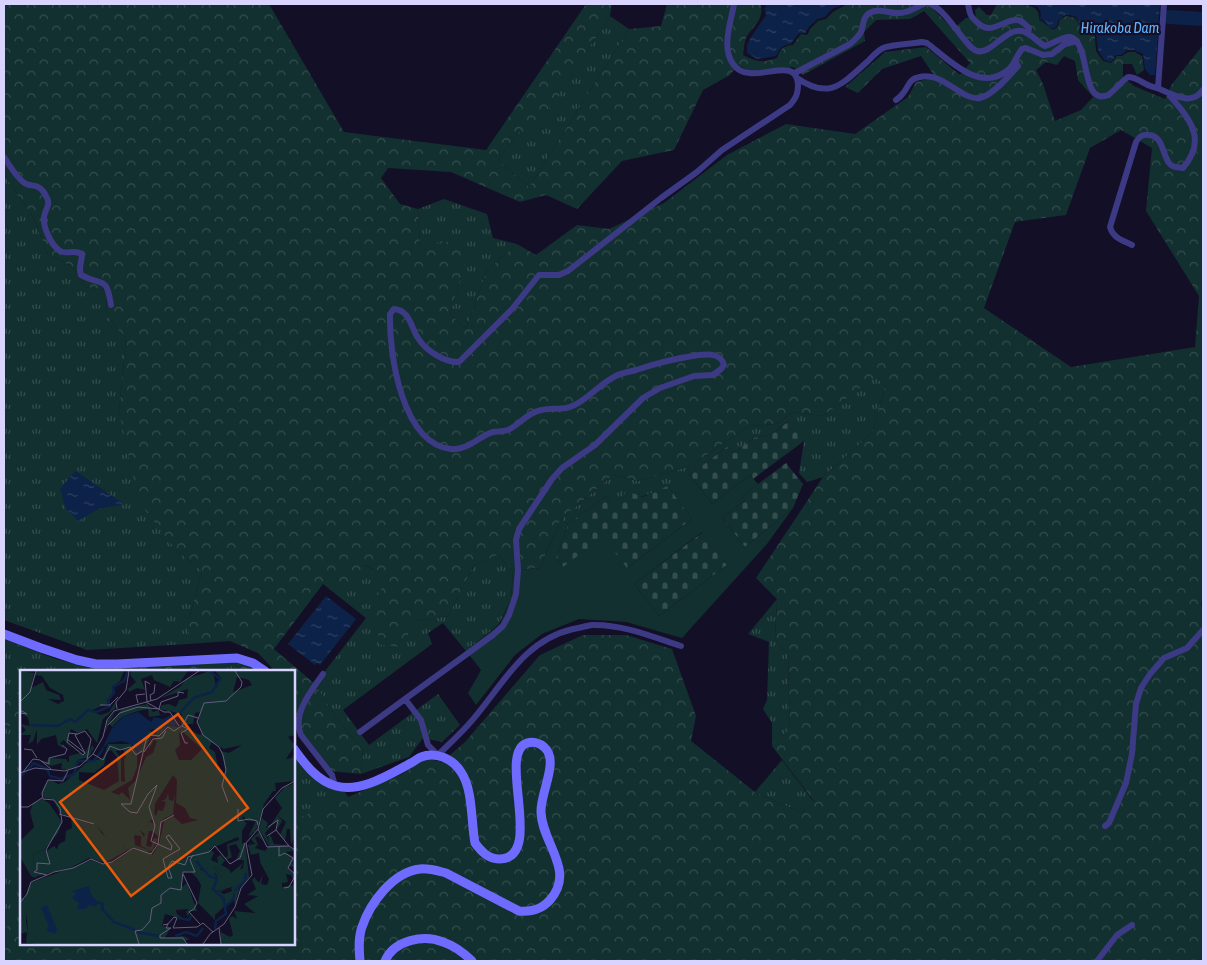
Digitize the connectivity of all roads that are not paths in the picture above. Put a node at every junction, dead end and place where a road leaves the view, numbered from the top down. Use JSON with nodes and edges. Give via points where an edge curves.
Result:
{"nodes":[{"id":1,"x":734,"y":4,"type":"edge"},
{"id":2,"x":924,"y":4,"type":"edge"},
{"id":3,"x":931,"y":4,"type":"edge"},
{"id":4,"x":968,"y":4,"type":"edge"},
{"id":5,"x":1164,"y":4,"type":"edge"},
{"id":6,"x":1028,"y":34,"type":"junction"},
{"id":7,"x":1077,"y":41,"type":"junction"},
{"id":8,"x":1015,"y":61,"type":"junction"},
{"id":9,"x":796,"y":76,"type":"junction"},
{"id":10,"x":1158,"y":88,"type":"junction"},
{"id":11,"x":1203,"y":90,"type":"edge"},
{"id":12,"x":1170,"y":95,"type":"junction"},
{"id":13,"x":896,"y":100,"type":"dead end"},
{"id":14,"x":4,"y":157,"type":"edge"},
{"id":15,"x":1132,"y":244,"type":"dead end"},
{"id":16,"x":111,"y":305,"type":"dead end"},
{"id":17,"x":1203,"y":630,"type":"edge"},
{"id":18,"x":4,"y":634,"type":"edge"},
{"id":19,"x":681,"y":646,"type":"dead end"},
{"id":20,"x":264,"y":670,"type":"edge"},
{"id":21,"x":323,"y":674,"type":"dead end"},
{"id":22,"x":405,"y":699,"type":"junction"},
{"id":23,"x":360,"y":732,"type":"dead end"},
{"id":24,"x":295,"y":750,"type":"edge"},
{"id":25,"x":438,"y":755,"type":"junction"},
{"id":26,"x":335,"y":786,"type":"junction"},
{"id":27,"x":1105,"y":826,"type":"dead end"},
{"id":28,"x":1132,"y":925,"type":"dead end"},
{"id":29,"x":360,"y":961,"type":"edge"},
{"id":30,"x":386,"y":961,"type":"edge"},
{"id":31,"x":472,"y":961,"type":"edge"},
{"id":32,"x":1097,"y":961,"type":"edge"}],
"edges":[{"from":1,"to":9,"type":"street","via":[[727,42],[733,65],[750,74],[785,70]]},
{"from":2,"to":9,"type":"street","via":[[909,12],[872,11],[850,44]]},
{"from":3,"to":6,"type":"street","via":[[938,7],[976,51],[984,51],[1011,32]]},
{"from":4,"to":6,"type":"street","via":[[970,16],[983,28],[1015,20],[1024,22],[1029,28]]},
{"from":5,"to":10,"type":"street"},
{"from":6,"to":7,"type":"street","via":[[1045,46],[1055,44],[1065,36]]},
{"from":7,"to":8,"type":"street","via":[[1065,44],[1052,54],[1022,49]]},
{"from":7,"to":10,"type":"street","via":[[1093,92],[1101,96],[1110,95],[1128,77]]},
{"from":8,"to":9,"type":"street","via":[[998,75],[973,76],[922,42],[880,49],[853,74],[828,90],[811,86]]},
{"from":8,"to":13,"type":"street","via":[[1018,66],[1001,85],[981,98],[972,97],[930,75],[915,78]]},
{"from":9,"to":22,"type":"street","via":[[798,92],[790,105],[722,150],[568,272],[539,275],[512,309],[459,362],[445,359],[424,345],[406,314],[398,309],[392,310],[392,348],[407,410],[414,424],[432,443],[453,450],[494,432],[507,430],[531,413],[567,408],[615,376],[671,359],[702,355],[720,357],[724,365],[713,374],[694,376],[643,398],[595,445],[562,468],[519,529],[516,594],[503,626]]},
{"from":10,"to":12,"type":"street"},
{"from":11,"to":12,"type":"street","via":[[1192,98]]},
{"from":12,"to":15,"type":"street","via":[[1197,128],[1202,140],[1191,162],[1183,168],[1168,162],[1154,136],[1140,136],[1110,227],[1117,238]]},
{"from":14,"to":16,"type":"street","via":[[23,182],[39,186],[48,199],[44,214],[46,233],[58,250],[82,254],[81,275],[103,282],[108,287]]},
{"from":17,"to":27,"type":"street","via":[[1187,648],[1164,658],[1141,688],[1126,783]]},
{"from":18,"to":20,"type":"street","via":[[96,664],[237,658]]},
{"from":19,"to":25,"type":"street","via":[[620,628],[590,625],[543,641],[525,654],[468,725]]},
{"from":21,"to":26,"type":"street","via":[[308,695],[298,719],[298,729],[332,775]]},
{"from":22,"to":23,"type":"street"},
{"from":22,"to":25,"type":"street","via":[[421,720],[428,745]]},
{"from":24,"to":26,"type":"street","via":[[320,779]]},
{"from":25,"to":26,"type":"street","via":[[422,757],[373,782],[359,786]]},
{"from":25,"to":29,"type":"street","via":[[454,763],[467,783],[475,843],[486,855],[501,859],[516,850],[520,842],[517,754],[526,743],[538,742],[544,746],[551,760],[541,798],[541,814],[559,866],[559,887],[547,903],[528,912],[519,911],[446,873],[420,869],[407,872],[386,887],[370,910],[358,943]]},
{"from":28,"to":32,"type":"street","via":[[1117,935]]},
{"from":30,"to":31,"type":"street","via":[[394,949],[404,943],[429,939],[460,950]]}]}
